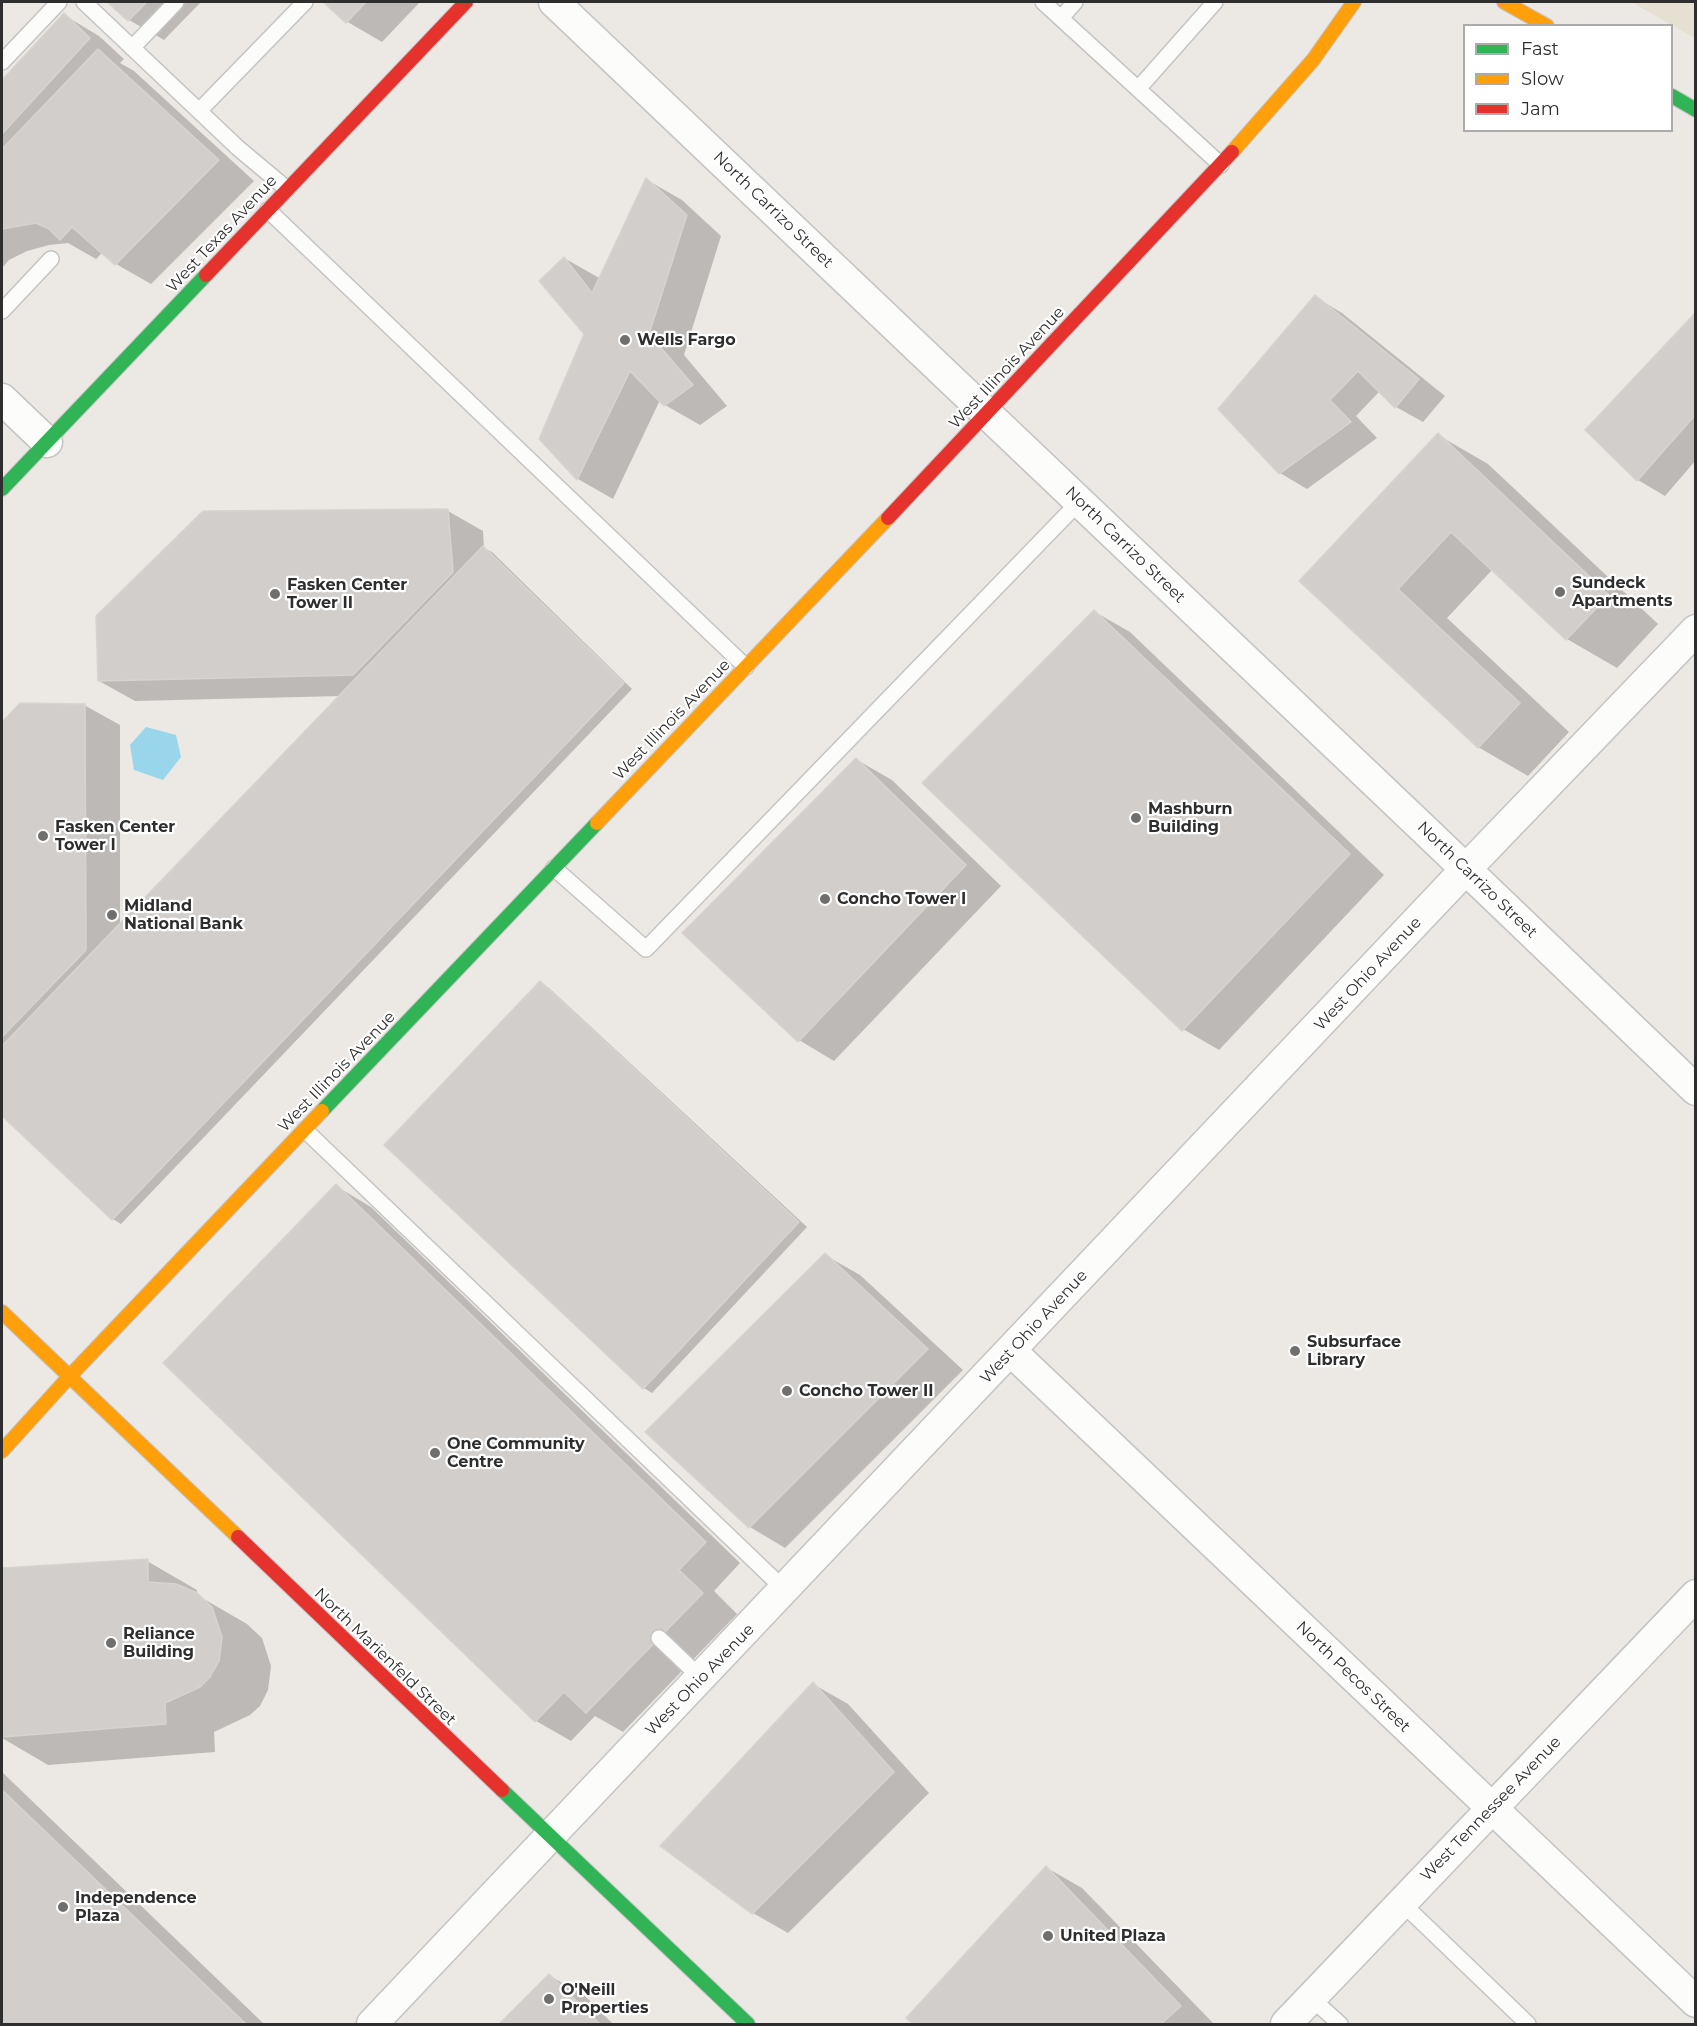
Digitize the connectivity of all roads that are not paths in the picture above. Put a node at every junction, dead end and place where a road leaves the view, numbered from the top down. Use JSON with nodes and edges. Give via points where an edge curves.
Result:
{"nodes":[{"id":1,"x":59,"y":2,"type":"edge"},
{"id":2,"x":84,"y":2,"type":"edge"},
{"id":3,"x":176,"y":2,"type":"edge"},
{"id":4,"x":304,"y":2,"type":"edge"},
{"id":5,"x":466,"y":2,"type":"edge"},
{"id":6,"x":554,"y":2,"type":"edge"},
{"id":7,"x":1043,"y":2,"type":"edge"},
{"id":8,"x":1075,"y":2,"type":"edge"},
{"id":9,"x":1215,"y":2,"type":"edge"},
{"id":10,"x":1354,"y":2,"type":"edge"},
{"id":11,"x":1504,"y":2,"type":"edge"},
{"id":12,"x":1061,"y":18,"type":"junction"},
{"id":13,"x":1543,"y":24,"type":"edge"},
{"id":14,"x":132,"y":48,"type":"junction"},
{"id":15,"x":2,"y":62,"type":"edge"},
{"id":16,"x":1138,"y":89,"type":"junction"},
{"id":17,"x":1673,"y":97,"type":"edge"},
{"id":18,"x":1695,"y":110,"type":"edge"},
{"id":19,"x":199,"y":111,"type":"junction"},
{"id":20,"x":1221,"y":165,"type":"junction"},
{"id":21,"x":287,"y":189,"type":"junction"},
{"id":22,"x":268,"y":210,"type":"junction"},
{"id":23,"x":51,"y":260,"type":"dead end"},
{"id":24,"x":2,"y":311,"type":"edge"},
{"id":25,"x":2,"y":399,"type":"edge"},
{"id":26,"x":987,"y":414,"type":"junction"},
{"id":27,"x":46,"y":442,"type":"junction"},
{"id":28,"x":2,"y":489,"type":"edge"},
{"id":29,"x":1079,"y":502,"type":"junction"},
{"id":30,"x":1695,"y":630,"type":"edge"},
{"id":31,"x":746,"y":667,"type":"junction"},
{"id":32,"x":554,"y":868,"type":"junction"},
{"id":33,"x":1466,"y":869,"type":"junction"},
{"id":34,"x":1695,"y":1090,"type":"edge"},
{"id":35,"x":305,"y":1130,"type":"junction"},
{"id":36,"x":2,"y":1312,"type":"edge"},
{"id":37,"x":1011,"y":1351,"type":"junction"},
{"id":38,"x":69,"y":1377,"type":"junction"},
{"id":39,"x":2,"y":1451,"type":"edge"},
{"id":40,"x":785,"y":1590,"type":"junction"},
{"id":41,"x":1695,"y":1594,"type":"edge"},
{"id":42,"x":659,"y":1638,"type":"dead end"},
{"id":43,"x":701,"y":1678,"type":"junction"},
{"id":44,"x":1492,"y":1808,"type":"junction"},
{"id":45,"x":550,"y":1838,"type":"junction"},
{"id":46,"x":1402,"y":1903,"type":"junction"},
{"id":47,"x":1311,"y":1998,"type":"junction"},
{"id":48,"x":1695,"y":2002,"type":"edge"},
{"id":49,"x":372,"y":2025,"type":"edge"},
{"id":50,"x":748,"y":2025,"type":"edge"},
{"id":51,"x":1286,"y":2025,"type":"edge"},
{"id":52,"x":1340,"y":2025,"type":"edge"},
{"id":53,"x":1528,"y":2025,"type":"edge"}],
"edges":[{"from":1,"to":15,"type":"lane"},
{"from":2,"to":14,"type":"lane"},
{"from":3,"to":14,"type":"lane"},
{"from":4,"to":19,"type":"lane"},
{"from":5,"to":21,"type":"main road","name":"West Texas Avenue"},
{"from":6,"to":26,"type":"street","name":"North Carrizo Street"},
{"from":7,"to":12,"type":"lane"},
{"from":8,"to":12,"type":"lane"},
{"from":9,"to":16,"type":"lane"},
{"from":10,"to":20,"type":"main road","name":"West Illinois Avenue","via":[[1313,60]]},
{"from":11,"to":13,"type":"main road"},
{"from":12,"to":16,"type":"lane"},
{"from":14,"to":19,"type":"lane"},
{"from":16,"to":20,"type":"lane"},
{"from":17,"to":18,"type":"main road"},
{"from":19,"to":21,"type":"lane"},
{"from":20,"to":26,"type":"main road","name":"West Illinois Avenue"},
{"from":21,"to":22,"type":"main road","name":"West Texas Avenue"},
{"from":22,"to":27,"type":"main road","name":"West Texas Avenue"},
{"from":22,"to":31,"type":"lane"},
{"from":23,"to":24,"type":"lane"},
{"from":25,"to":27,"type":"street"},
{"from":26,"to":29,"type":"street","name":"North Carrizo Street"},
{"from":26,"to":31,"type":"main road","name":"West Illinois Avenue"},
{"from":27,"to":28,"type":"main road","name":"West Texas Avenue"},
{"from":29,"to":32,"type":"lane","via":[[646,949]]},
{"from":29,"to":33,"type":"street","name":"North Carrizo Street"},
{"from":30,"to":33,"type":"street","name":"West Ohio Avenue"},
{"from":31,"to":32,"type":"main road","name":"West Illinois Avenue"},
{"from":32,"to":35,"type":"main road","name":"West Illinois Avenue"},
{"from":33,"to":34,"type":"street","name":"North Carrizo Street"},
{"from":33,"to":37,"type":"street","name":"West Ohio Avenue"},
{"from":35,"to":38,"type":"main road","name":"West Illinois Avenue"},
{"from":35,"to":40,"type":"lane"},
{"from":36,"to":38,"type":"main road","name":"North Marienfeld Street"},
{"from":37,"to":40,"type":"street","name":"West Ohio Avenue"},
{"from":37,"to":44,"type":"street","name":"North Pecos Street"},
{"from":38,"to":39,"type":"main road","name":"West Illinois Avenue"},
{"from":38,"to":45,"type":"main road","name":"North Marienfeld Street"},
{"from":40,"to":43,"type":"street","name":"West Ohio Avenue"},
{"from":41,"to":44,"type":"street","name":"West Tennessee Avenue"},
{"from":42,"to":43,"type":"lane"},
{"from":43,"to":45,"type":"street","name":"West Ohio Avenue"},
{"from":44,"to":46,"type":"street","name":"West Tennessee Avenue"},
{"from":44,"to":48,"type":"street","name":"North Pecos Street"},
{"from":45,"to":49,"type":"street","name":"West Ohio Avenue"},
{"from":45,"to":50,"type":"main road","name":"North Marienfeld Street"},
{"from":46,"to":47,"type":"street","name":"West Tennessee Avenue"},
{"from":46,"to":53,"type":"lane"},
{"from":47,"to":51,"type":"street","name":"West Tennessee Avenue"},
{"from":47,"to":52,"type":"lane"}]}
